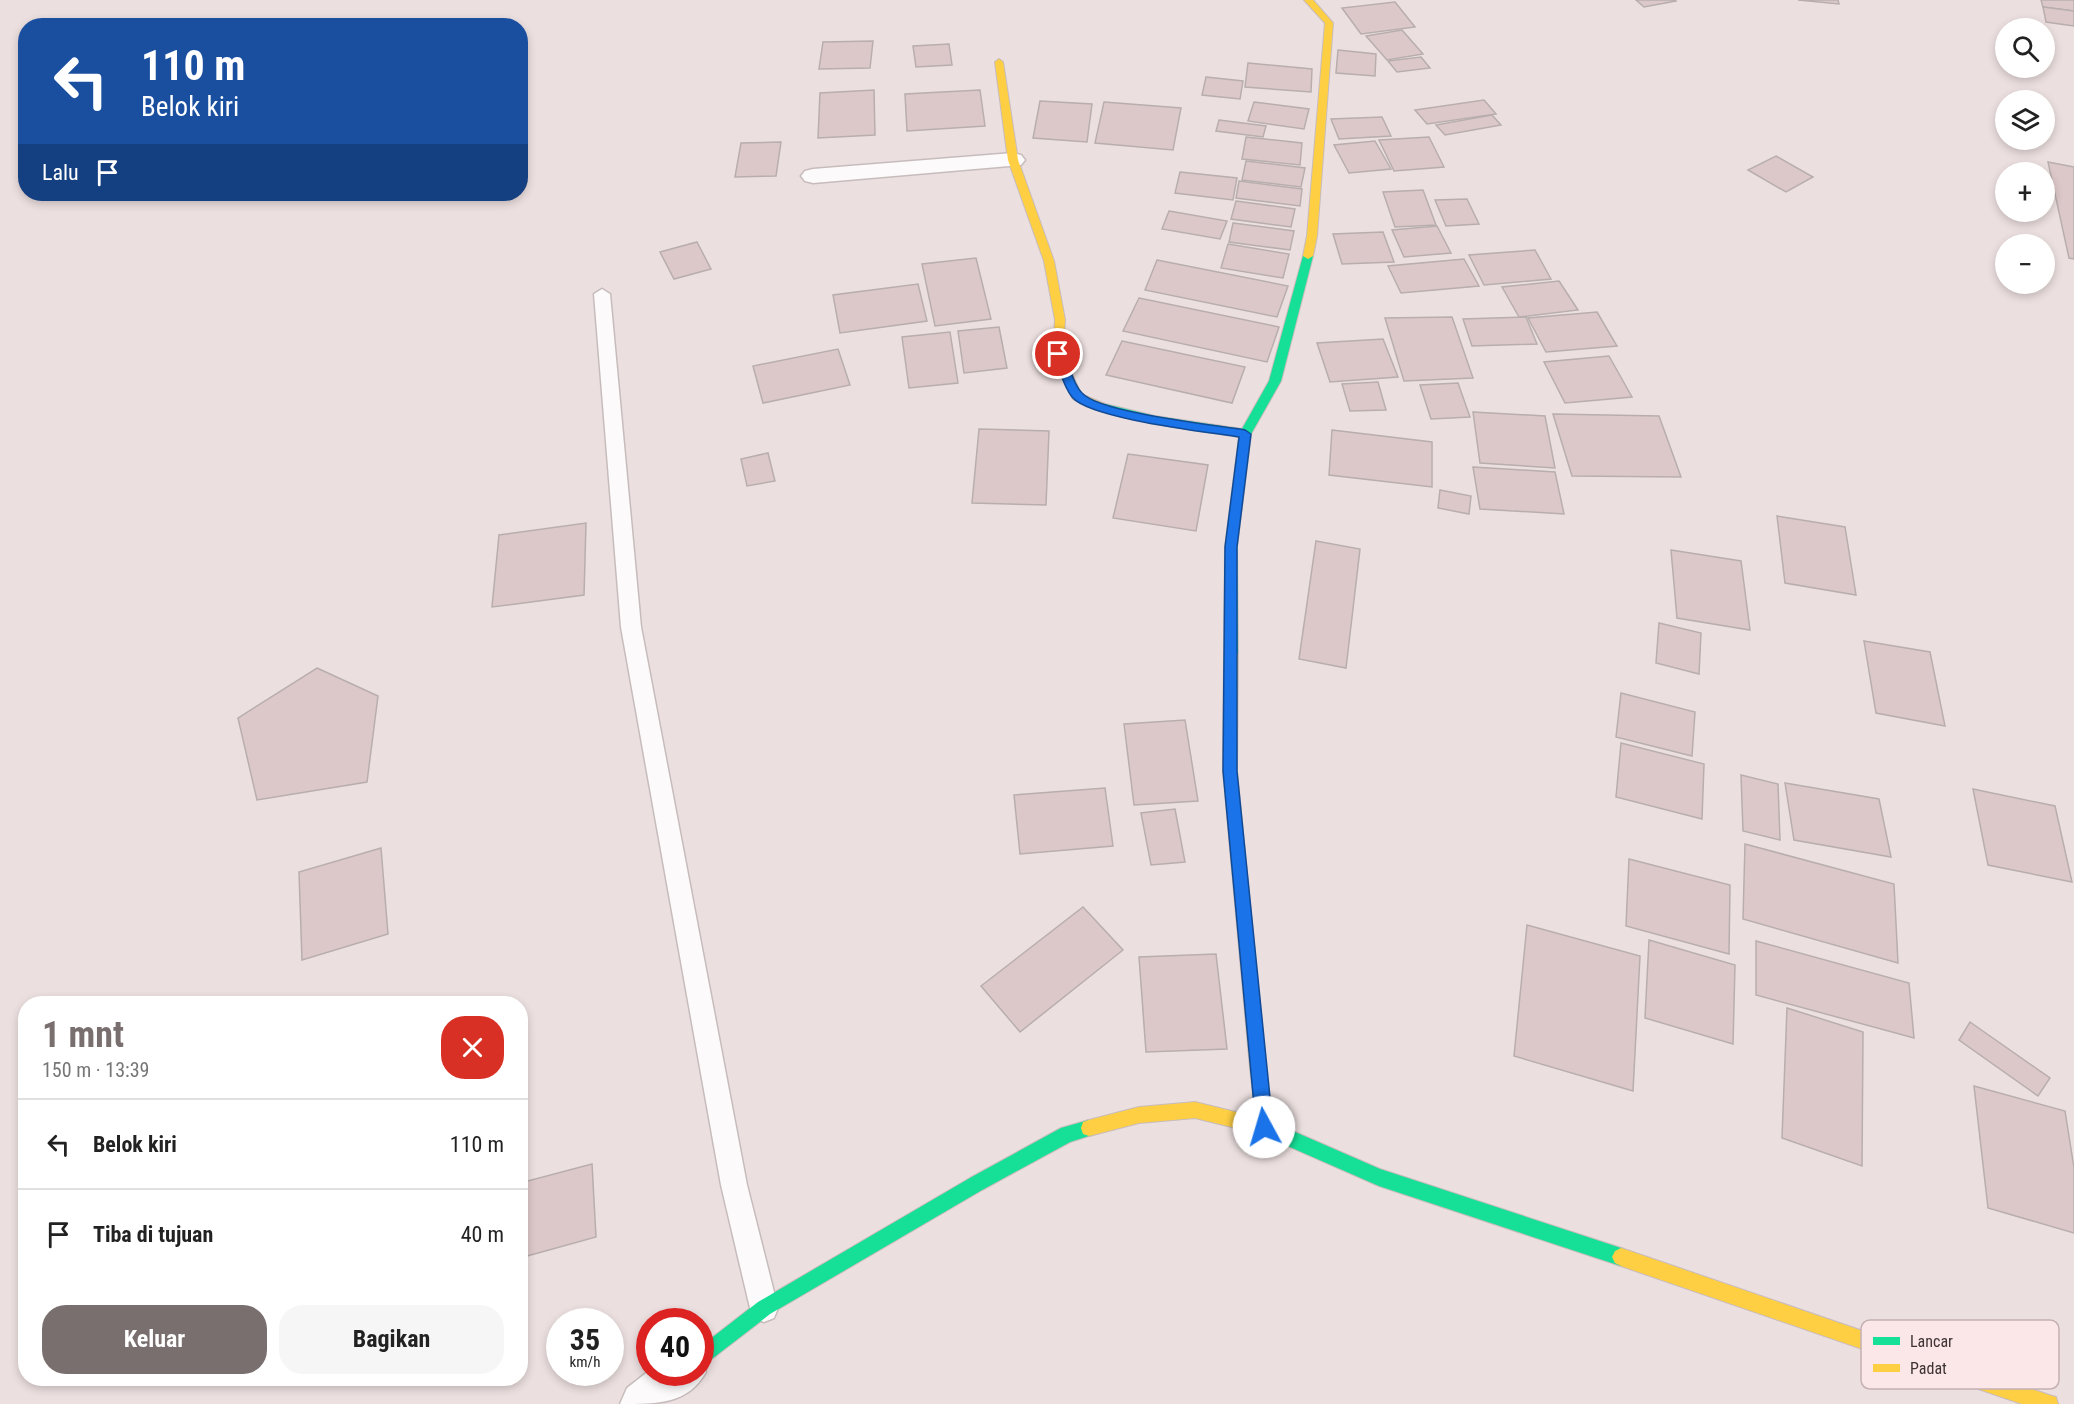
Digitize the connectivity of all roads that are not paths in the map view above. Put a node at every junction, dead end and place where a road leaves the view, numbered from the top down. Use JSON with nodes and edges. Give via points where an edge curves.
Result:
{"nodes":[{"id":1,"x":1308,"y":0,"type":"edge"},
{"id":2,"x":999,"y":62,"type":"dead end"},
{"id":3,"x":1013,"y":160,"type":"junction"},
{"id":4,"x":813,"y":176,"type":"dead end"},
{"id":5,"x":602,"y":294,"type":"dead end"},
{"id":6,"x":1245,"y":434,"type":"junction"},
{"id":7,"x":1264,"y":1127,"type":"junction"},
{"id":8,"x":764,"y":1308,"type":"junction"},
{"id":9,"x":1861,"y":1338,"type":"edge"},
{"id":10,"x":714,"y":1348,"type":"edge"},
{"id":11,"x":666,"y":1386,"type":"edge"},
{"id":12,"x":2006,"y":1389,"type":"edge"},
{"id":13,"x":643,"y":1404,"type":"edge"},
{"id":14,"x":2049,"y":1404,"type":"edge"}],
"edges":[{"from":1,"to":6,"type":"street","via":[[1329,23],[1312,236],[1275,381]]},
{"from":2,"to":3,"type":"street"},
{"from":3,"to":4,"type":"street"},
{"from":3,"to":6,"type":"street","via":[[1049,261],[1060,320],[1058,354],[1077,396],[1100,407],[1155,420]]},
{"from":5,"to":8,"type":"lane","via":[[631,627],[734,1185]]},
{"from":6,"to":7,"type":"street","via":[[1231,547],[1230,771]]},
{"from":7,"to":8,"type":"street","via":[[1195,1110],[1139,1115],[1067,1134]]},
{"from":7,"to":9,"type":"street","via":[[1373,1174]]},
{"from":8,"to":10,"type":"street"},
{"from":11,"to":13,"type":"street"},
{"from":12,"to":14,"type":"street"}]}
